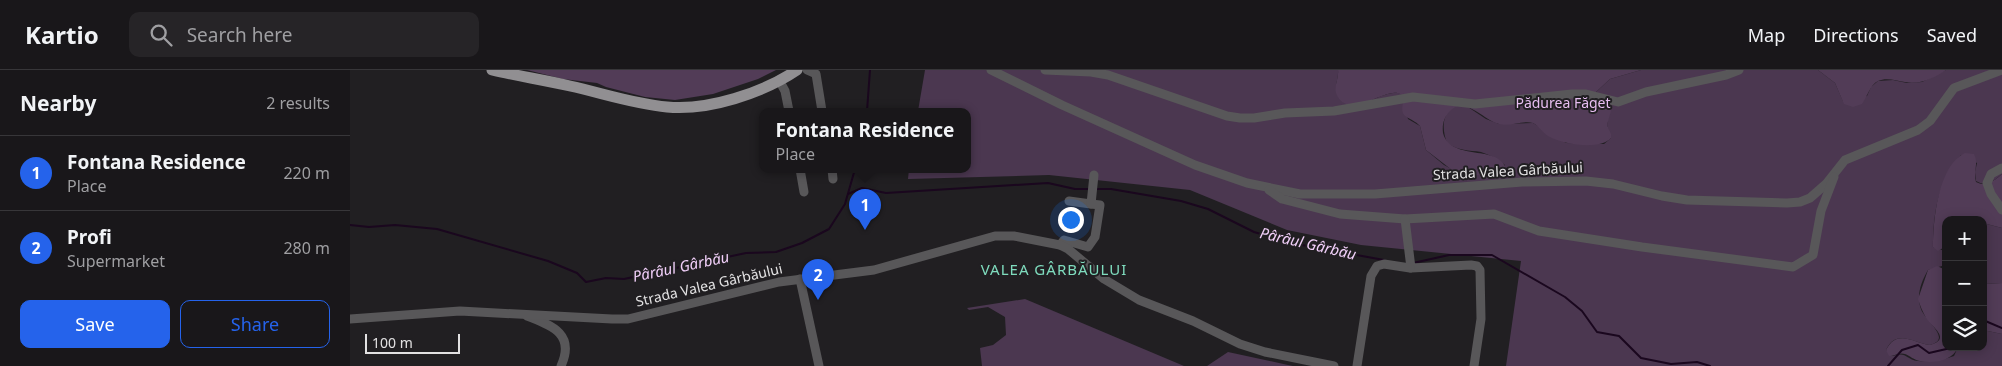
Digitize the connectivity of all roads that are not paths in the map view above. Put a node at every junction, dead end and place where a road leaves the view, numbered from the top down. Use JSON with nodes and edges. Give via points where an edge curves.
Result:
{"nodes":[{"id":1,"x":492,"y":70,"type":"edge"},
{"id":2,"x":796,"y":70,"type":"edge"},
{"id":3,"x":807,"y":70,"type":"edge"},
{"id":4,"x":991,"y":70,"type":"edge"},
{"id":5,"x":1045,"y":70,"type":"edge"},
{"id":6,"x":1739,"y":70,"type":"edge"},
{"id":7,"x":2002,"y":70,"type":"edge"},
{"id":8,"x":779,"y":80,"type":"junction"},
{"id":9,"x":788,"y":108,"type":"edge"},
{"id":10,"x":822,"y":108,"type":"edge"},
{"id":11,"x":1838,"y":168,"type":"junction"},
{"id":12,"x":2002,"y":168,"type":"edge"},
{"id":13,"x":801,"y":173,"type":"edge"},
{"id":14,"x":832,"y":173,"type":"edge"},
{"id":15,"x":833,"y":179,"type":"dead end"},
{"id":16,"x":1093,"y":185,"type":"dead end"},
{"id":17,"x":1267,"y":188,"type":"junction"},
{"id":18,"x":804,"y":192,"type":"dead end"},
{"id":19,"x":1069,"y":202,"type":"dead end"},
{"id":20,"x":1091,"y":204,"type":"junction"},
{"id":21,"x":2002,"y":210,"type":"edge"},
{"id":22,"x":1406,"y":219,"type":"junction"},
{"id":23,"x":1060,"y":245,"type":"junction"},
{"id":24,"x":1410,"y":265,"type":"junction"},
{"id":25,"x":800,"y":279,"type":"junction"},
{"id":26,"x":520,"y":313,"type":"junction"},
{"id":27,"x":350,"y":319,"type":"edge"},
{"id":28,"x":561,"y":366,"type":"edge"},
{"id":29,"x":819,"y":366,"type":"edge"},
{"id":30,"x":1334,"y":366,"type":"edge"},
{"id":31,"x":1357,"y":366,"type":"edge"},
{"id":32,"x":1474,"y":366,"type":"edge"}],
"edges":[{"from":1,"to":8,"type":"main road","via":[[673,107],[735,98]]},
{"from":2,"to":8,"type":"main road"},
{"from":3,"to":10,"type":"street","via":[[816,74]]},
{"from":4,"to":17,"type":"street","name":"Strada Valea Gârbăului","via":[[1195,165]]},
{"from":5,"to":6,"type":"street","via":[[1108,75],[1240,118],[1334,112],[1413,97],[1475,104],[1586,94],[1618,102],[1646,92]]},
{"from":7,"to":11,"type":"street","name":"Strada Valea Gârbăului","via":[[1954,88],[1930,121],[1918,130],[1851,157]]},
{"from":8,"to":9,"type":"street"},
{"from":11,"to":17,"type":"street","name":"Strada Valea Gârbăului","via":[[1810,198],[1787,203],[1687,200],[1586,180],[1375,194],[1300,194]]},
{"from":11,"to":22,"type":"street","via":[[1822,211],[1813,255],[1793,267],[1540,231],[1494,214]]},
{"from":12,"to":21,"type":"street","via":[[1991,174],[1987,182]]},
{"from":13,"to":18,"type":"street"},
{"from":14,"to":15,"type":"street"},
{"from":16,"to":20,"type":"street"},
{"from":17,"to":22,"type":"street","via":[[1282,199],[1340,214]]},
{"from":19,"to":20,"type":"street"},
{"from":20,"to":23,"type":"street","via":[[1100,206],[1094,237],[1088,247],[1064,240]]},
{"from":22,"to":24,"type":"street"},
{"from":23,"to":25,"type":"street","name":"Strada Valea Gârbăului","via":[[1014,236],[994,236],[874,270]]},
{"from":23,"to":30,"type":"street","via":[[1104,279],[1139,300],[1240,344]]},
{"from":24,"to":31,"type":"street","via":[[1377,266],[1372,276]]},
{"from":24,"to":32,"type":"street","via":[[1478,267],[1481,273],[1481,319]]},
{"from":25,"to":26,"type":"street","name":"Strada Valea Gârbăului","via":[[628,318]]},
{"from":25,"to":29,"type":"street"},
{"from":26,"to":27,"type":"street","name":"Strada Valea Gârbăului","via":[[452,311]]},
{"from":26,"to":28,"type":"street","name":"Strada Valea Gârbăului","via":[[558,330],[565,351]]}]}
